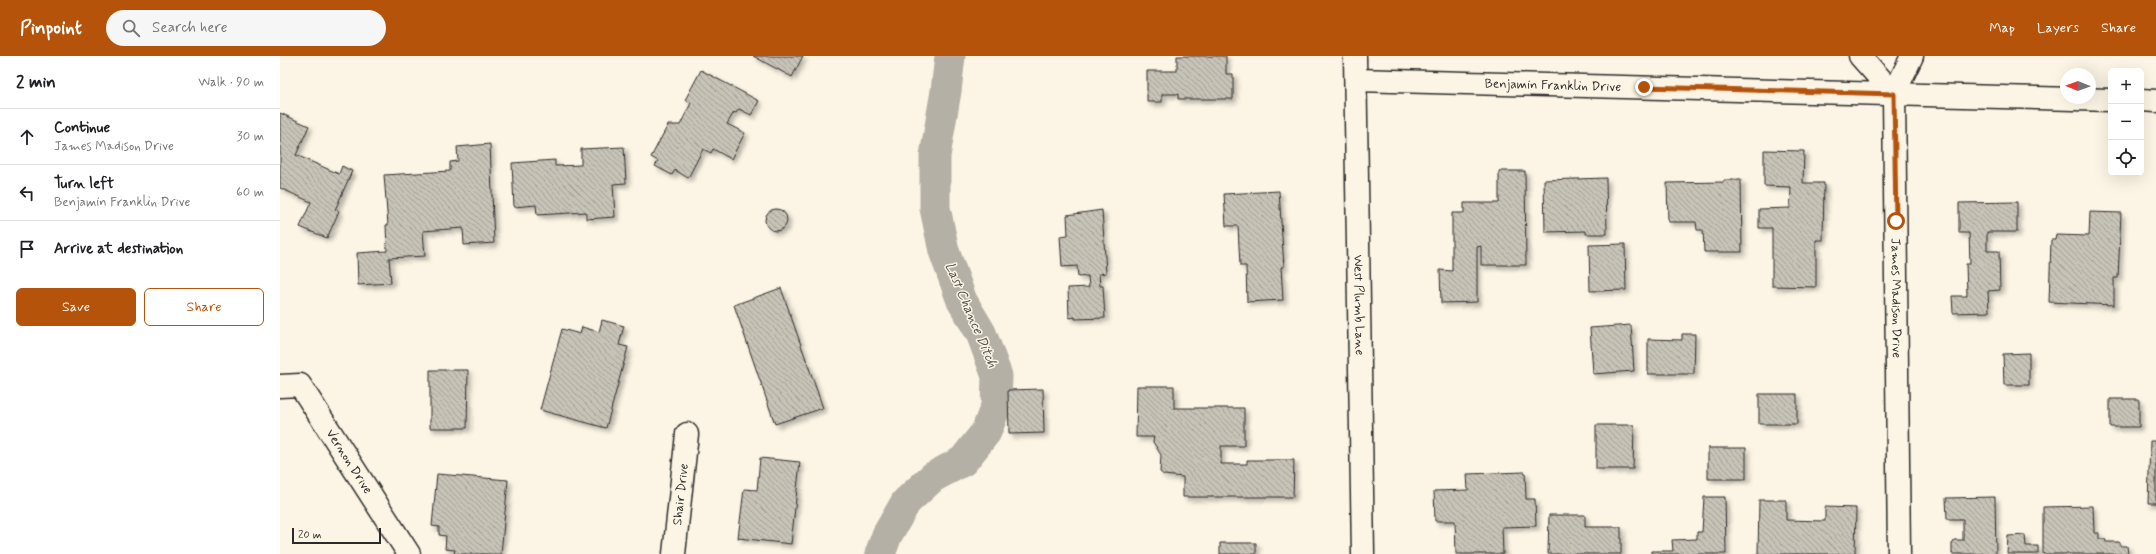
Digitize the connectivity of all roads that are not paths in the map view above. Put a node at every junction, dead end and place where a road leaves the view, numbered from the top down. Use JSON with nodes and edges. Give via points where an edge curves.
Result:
{"nodes":[{"id":1,"x":1355,"y":56,"type":"edge"},
{"id":2,"x":1860,"y":56,"type":"edge"},
{"id":3,"x":1912,"y":56,"type":"edge"},
{"id":4,"x":1356,"y":80,"type":"junction"},
{"id":5,"x":1894,"y":94,"type":"junction"},
{"id":6,"x":2108,"y":100,"type":"edge"},
{"id":7,"x":2144,"y":100,"type":"edge"},
{"id":8,"x":2156,"y":101,"type":"edge"},
{"id":9,"x":280,"y":386,"type":"edge"},
{"id":10,"x":687,"y":434,"type":"dead end"},
{"id":11,"x":409,"y":554,"type":"edge"},
{"id":12,"x":674,"y":554,"type":"edge"},
{"id":13,"x":1363,"y":554,"type":"edge"},
{"id":14,"x":1900,"y":554,"type":"edge"}],
"edges":[{"from":1,"to":4,"type":"street","name":"West Plumb Lane"},
{"from":2,"to":5,"type":"street"},
{"from":3,"to":5,"type":"street"},
{"from":4,"to":5,"type":"street","name":"Benjamin Franklin Drive"},
{"from":4,"to":13,"type":"street","name":"West Plumb Lane"},
{"from":5,"to":6,"type":"street","name":"Benjamin Franklin Drive"},
{"from":5,"to":14,"type":"street","name":"James Madison Drive"},
{"from":7,"to":8,"type":"street"},
{"from":9,"to":11,"type":"street","name":"Vernon Drive","via":[[300,386]]},
{"from":10,"to":12,"type":"street","name":"Shair Drive"}]}
